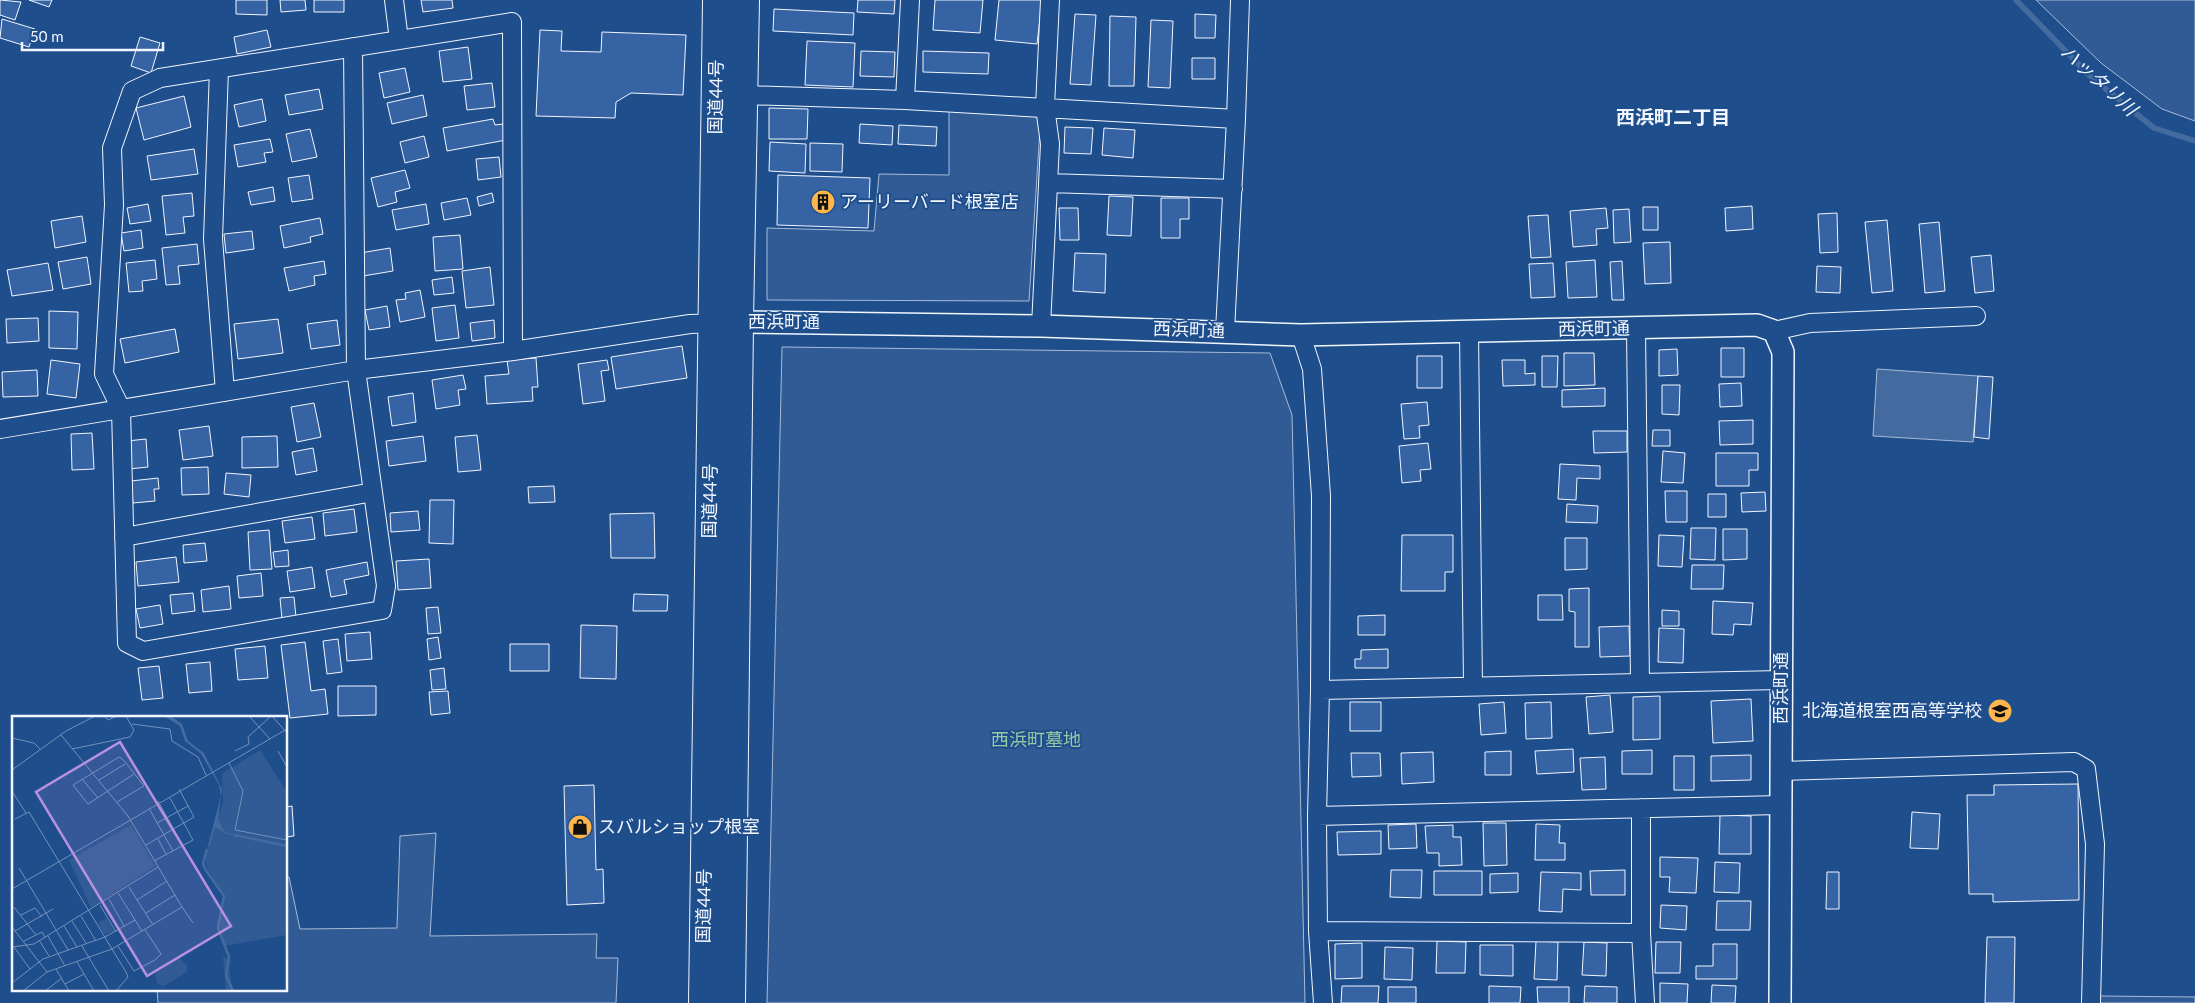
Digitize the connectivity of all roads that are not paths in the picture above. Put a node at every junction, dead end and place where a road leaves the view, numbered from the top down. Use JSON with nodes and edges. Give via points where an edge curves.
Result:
{"nodes":[{"id":1,"x":394,"y":0,"type":"edge"},
{"id":2,"x":717,"y":0,"type":"edge"},
{"id":3,"x":745,"y":0,"type":"edge"},
{"id":4,"x":910,"y":0,"type":"edge"},
{"id":5,"x":1050,"y":0,"type":"edge"},
{"id":6,"x":1239,"y":0,"type":"edge"},
{"id":7,"x":399,"y":40,"type":"junction"},
{"id":8,"x":353,"y":48,"type":"junction"},
{"id":9,"x":219,"y":69,"type":"junction"},
{"id":10,"x":743,"y":95,"type":"junction"},
{"id":11,"x":905,"y":100,"type":"junction"},
{"id":12,"x":1045,"y":107,"type":"junction"},
{"id":13,"x":1236,"y":119,"type":"junction"},
{"id":14,"x":1048,"y":183,"type":"junction"},
{"id":15,"x":1233,"y":189,"type":"junction"},
{"id":16,"x":1976,"y":316,"type":"dead end"},
{"id":17,"x":726,"y":323,"type":"junction"},
{"id":18,"x":1041,"y":326,"type":"junction"},
{"id":19,"x":1636,"y":328,"type":"junction"},
{"id":20,"x":1469,"y":330,"type":"junction"},
{"id":21,"x":1225,"y":331,"type":"junction"},
{"id":22,"x":1774,"y":331,"type":"junction"},
{"id":23,"x":1301,"y":335,"type":"junction"},
{"id":24,"x":512,"y":351,"type":"junction"},
{"id":25,"x":356,"y":370,"type":"junction"},
{"id":26,"x":225,"y":392,"type":"junction"},
{"id":27,"x":121,"y":409,"type":"junction"},
{"id":28,"x":0,"y":429,"type":"edge"},
{"id":29,"x":373,"y":492,"type":"junction"},
{"id":30,"x":124,"y":536,"type":"junction"},
{"id":31,"x":1781,"y":680,"type":"junction"},
{"id":32,"x":1640,"y":682,"type":"junction"},
{"id":33,"x":1473,"y":686,"type":"junction"},
{"id":34,"x":1320,"y":690,"type":"junction"},
{"id":35,"x":1781,"y":771,"type":"junction"},
{"id":36,"x":1781,"y":805,"type":"junction"},
{"id":37,"x":1641,"y":808,"type":"junction"},
{"id":38,"x":1317,"y":816,"type":"junction"},
{"id":39,"x":1318,"y":931,"type":"junction"},
{"id":40,"x":1641,"y":933,"type":"junction"},
{"id":41,"x":703,"y":1003,"type":"edge"},
{"id":42,"x":731,"y":1003,"type":"edge"},
{"id":43,"x":1323,"y":1003,"type":"edge"},
{"id":44,"x":1644,"y":1003,"type":"edge"},
{"id":45,"x":1780,"y":1003,"type":"edge"},
{"id":46,"x":2092,"y":1003,"type":"edge"}],
"edges":[{"from":1,"to":7,"type":"street"},
{"from":2,"to":17,"type":"highway","name":"国道44号"},
{"from":3,"to":10,"type":"highway","name":"国道44号"},
{"from":4,"to":11,"type":"street"},
{"from":5,"to":12,"type":"street"},
{"from":6,"to":13,"type":"street"},
{"from":7,"to":8,"type":"street"},
{"from":7,"to":24,"type":"street","via":[[512,22]]},
{"from":8,"to":9,"type":"street"},
{"from":8,"to":25,"type":"street"},
{"from":9,"to":26,"type":"street","via":[[213,239]]},
{"from":9,"to":27,"type":"street","via":[[160,78],[132,91],[112,148],[114,205],[104,374]]},
{"from":10,"to":11,"type":"street"},
{"from":10,"to":17,"type":"highway","name":"国道44号"},
{"from":11,"to":12,"type":"street"},
{"from":12,"to":13,"type":"street"},
{"from":12,"to":14,"type":"street","via":[[1050,144]]},
{"from":13,"to":15,"type":"street"},
{"from":14,"to":15,"type":"street"},
{"from":14,"to":18,"type":"street"},
{"from":15,"to":21,"type":"street"},
{"from":16,"to":22,"type":"street","via":[[1810,323]]},
{"from":17,"to":18,"type":"street","name":"西浜町通"},
{"from":17,"to":24,"type":"street","via":[[690,324]]},
{"from":17,"to":41,"type":"highway","name":"国道44号"},
{"from":17,"to":42,"type":"highway","name":"国道44号"},
{"from":18,"to":21,"type":"street","name":"西浜町通"},
{"from":19,"to":20,"type":"street","name":"西浜町通"},
{"from":19,"to":22,"type":"street","name":"西浜町通","via":[[1757,325]]},
{"from":19,"to":32,"type":"street"},
{"from":20,"to":23,"type":"street","name":"西浜町通"},
{"from":20,"to":33,"type":"street"},
{"from":21,"to":23,"type":"street","name":"西浜町通"},
{"from":22,"to":31,"type":"street","name":"西浜町通","via":[[1782,352]]},
{"from":23,"to":34,"type":"street","via":[[1312,369],[1321,496]]},
{"from":24,"to":25,"type":"street"},
{"from":25,"to":26,"type":"street"},
{"from":25,"to":29,"type":"street"},
{"from":26,"to":27,"type":"street"},
{"from":27,"to":28,"type":"street"},
{"from":27,"to":30,"type":"street"},
{"from":29,"to":30,"type":"street"},
{"from":29,"to":30,"type":"street","via":[[386,586],[382,610],[328,620],[143,651],[127,643]]},
{"from":31,"to":32,"type":"street"},
{"from":31,"to":35,"type":"street","name":"西浜町通"},
{"from":32,"to":33,"type":"street"},
{"from":33,"to":34,"type":"street"},
{"from":34,"to":38,"type":"street"},
{"from":35,"to":36,"type":"street","name":"西浜町通"},
{"from":35,"to":46,"type":"street","via":[[2074,762],[2086,769],[2095,844]]},
{"from":36,"to":37,"type":"street"},
{"from":36,"to":45,"type":"street","name":"西浜町通"},
{"from":37,"to":38,"type":"street"},
{"from":37,"to":40,"type":"street"},
{"from":38,"to":39,"type":"street"},
{"from":39,"to":40,"type":"street"},
{"from":39,"to":43,"type":"street"},
{"from":40,"to":44,"type":"street"}]}
